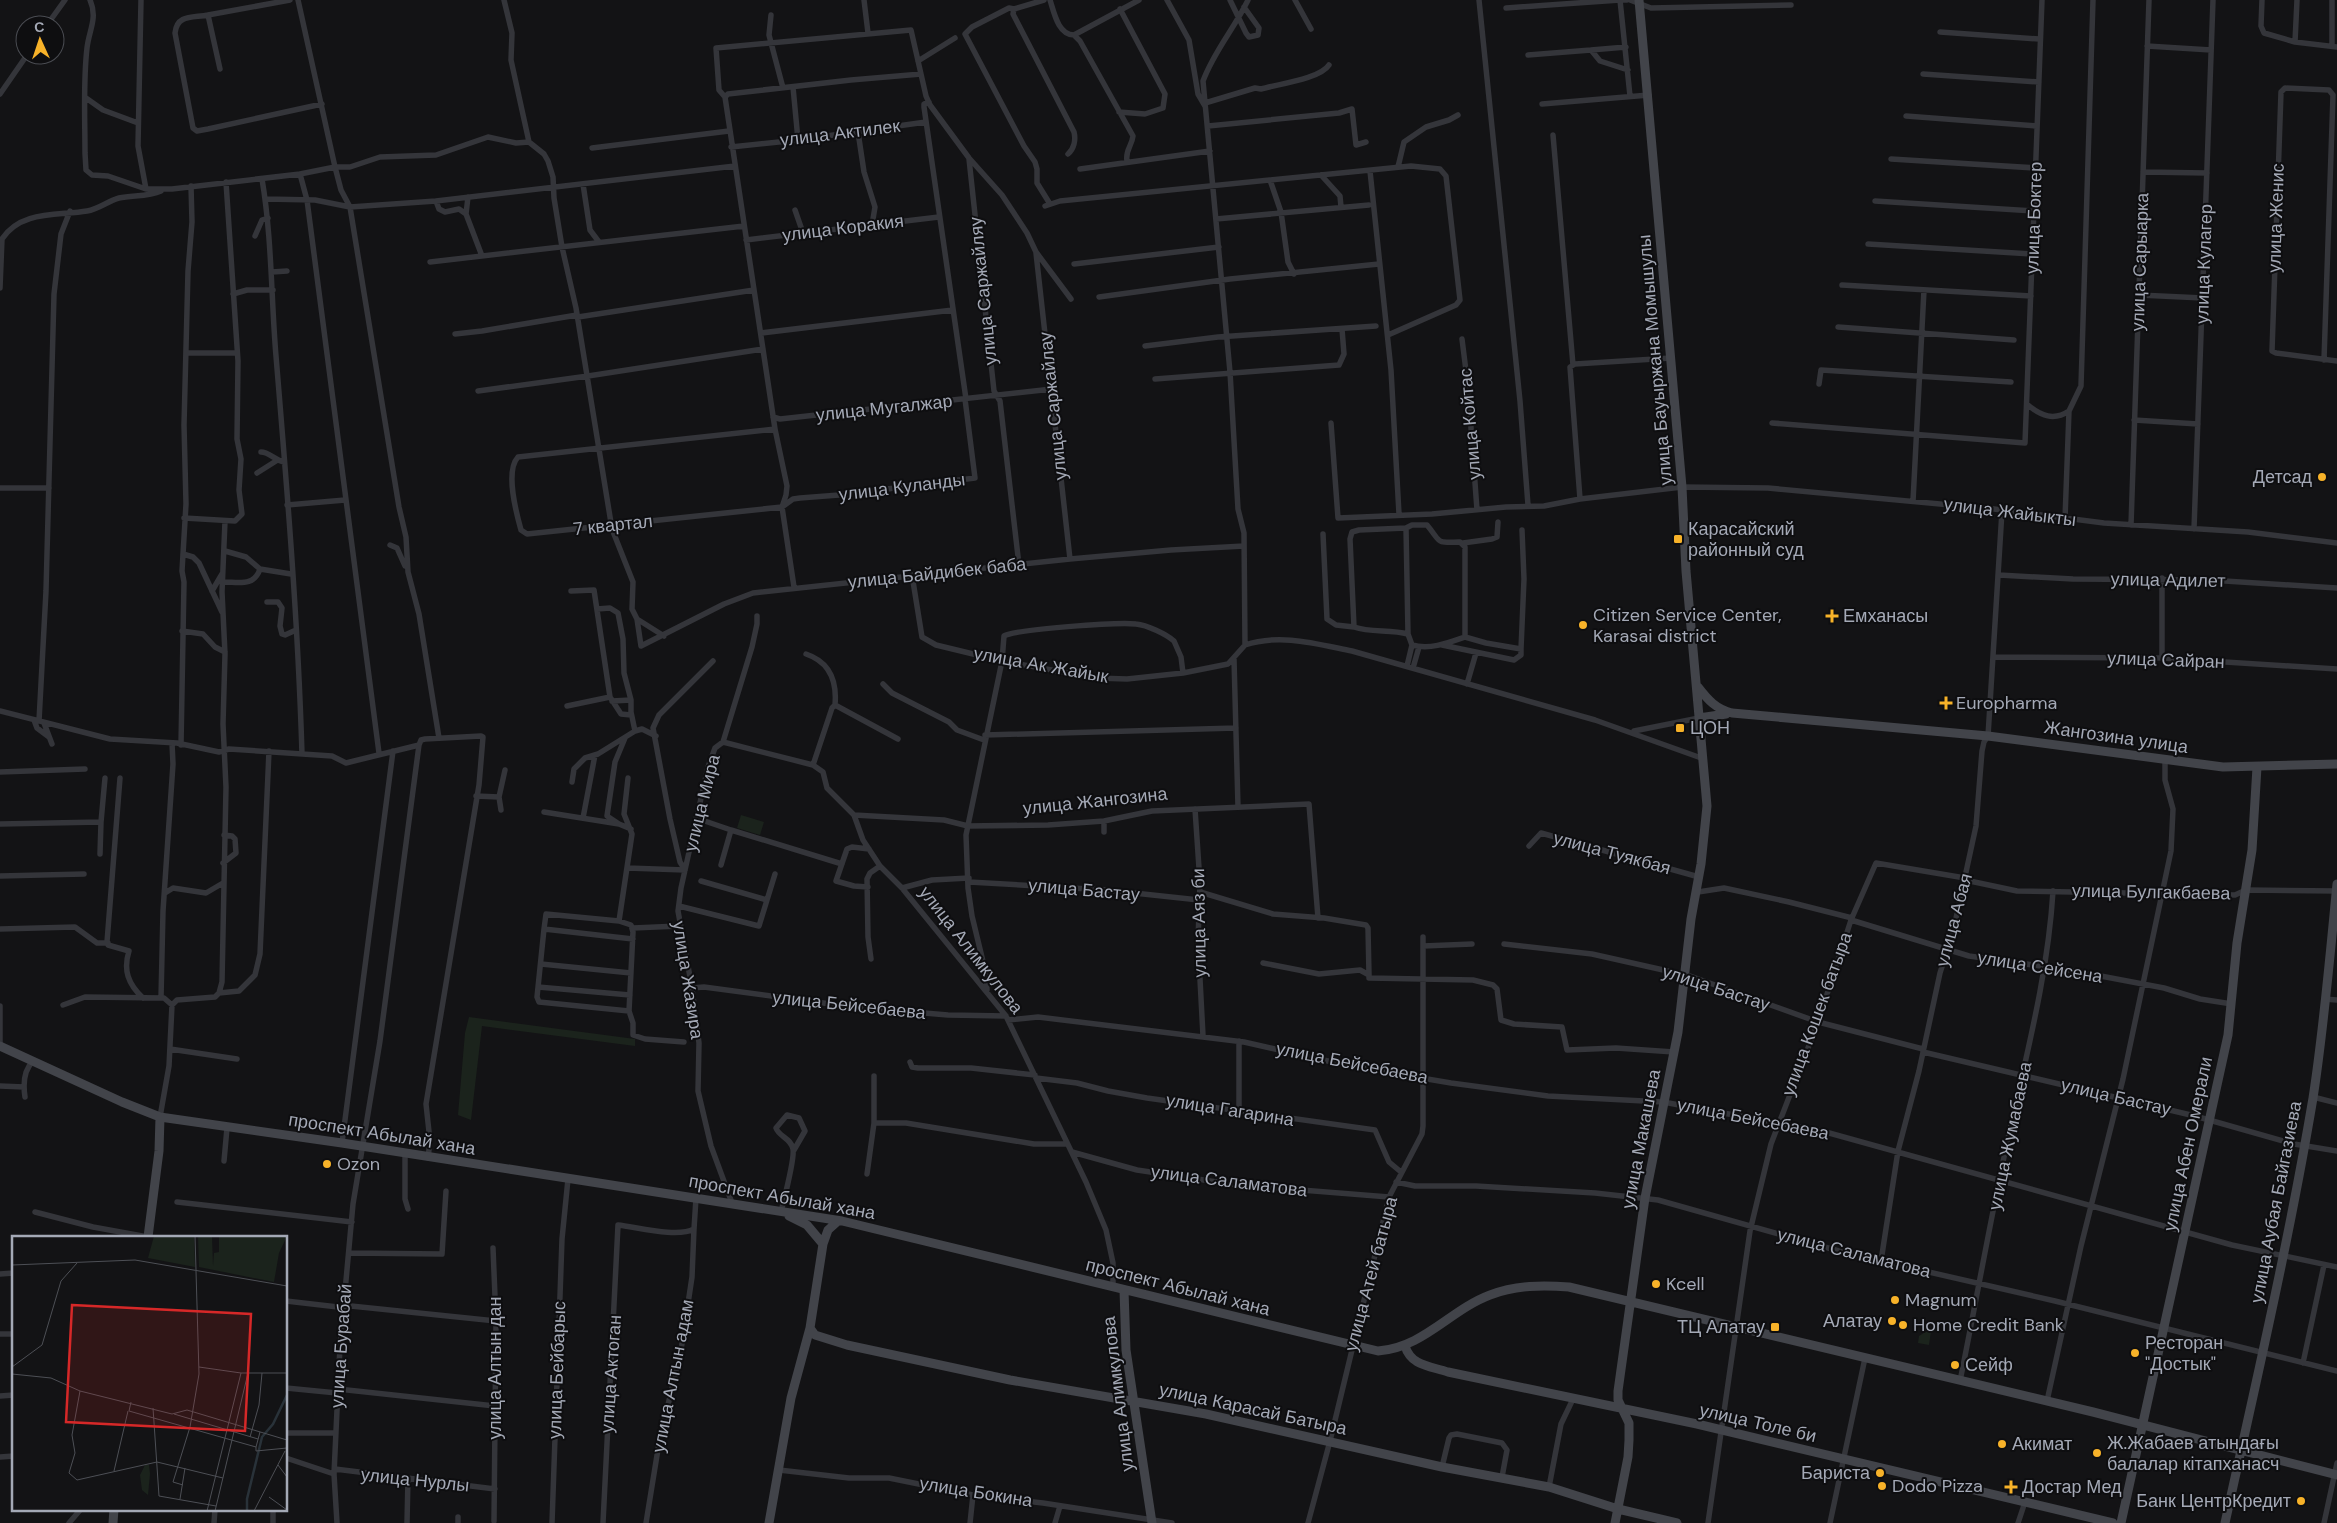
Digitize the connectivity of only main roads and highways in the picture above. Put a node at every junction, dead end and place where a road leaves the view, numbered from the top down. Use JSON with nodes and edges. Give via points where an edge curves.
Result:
{"nodes":[{"id":1,"x":1640,"y":2,"type":"edge"},
{"id":2,"x":1697,"y":687,"type":"junction"},
{"id":3,"x":1732,"y":713,"type":"junction"},
{"id":4,"x":1699,"y":718,"type":"junction"},
{"id":5,"x":1704,"y":759,"type":"joint"},
{"id":6,"x":2337,"y":764,"type":"edge"},
{"id":7,"x":2256,"y":767,"type":"junction"},
{"id":8,"x":2337,"y":888,"type":"edge"},
{"id":9,"x":0,"y":1046,"type":"edge"},
{"id":10,"x":160,"y":1117,"type":"junction"},
{"id":11,"x":781,"y":1212,"type":"junction"},
{"id":12,"x":838,"y":1220,"type":"junction"},
{"id":13,"x":148,"y":1236,"type":"edge"},
{"id":14,"x":823,"y":1244,"type":"junction"},
{"id":15,"x":1124,"y":1290,"type":"junction"},
{"id":16,"x":1630,"y":1302,"type":"junction"},
{"id":17,"x":810,"y":1328,"type":"junction"},
{"id":18,"x":820,"y":1337,"type":"junction"},
{"id":19,"x":806,"y":1342,"type":"junction"},
{"id":20,"x":1405,"y":1346,"type":"junction"},
{"id":21,"x":1132,"y":1400,"type":"junction"},
{"id":22,"x":1622,"y":1408,"type":"junction"},
{"id":23,"x":2144,"y":1425,"type":"junction"},
{"id":24,"x":2241,"y":1450,"type":"junction"},
{"id":25,"x":2336,"y":1474,"type":"edge"},
{"id":26,"x":1618,"y":1508,"type":"junction"},
{"id":27,"x":114,"y":1510,"type":"edge"},
{"id":28,"x":1152,"y":1522,"type":"edge"},
{"id":29,"x":113,"y":1523,"type":"edge"},
{"id":30,"x":770,"y":1523,"type":"edge"},
{"id":31,"x":1616,"y":1523,"type":"edge"},
{"id":32,"x":1677,"y":1523,"type":"edge"},
{"id":33,"x":2113,"y":1523,"type":"edge"},
{"id":34,"x":2121,"y":1523,"type":"edge"},
{"id":35,"x":2224,"y":1523,"type":"edge"}],
"edges":[{"from":1,"to":2,"type":"main road","name":"улица Бауыржана Момышулы"},
{"from":2,"to":3,"type":"main road","via":[[1714,706]]},
{"from":2,"to":4,"type":"main road","name":"улица Бауыржана Момышулы"},
{"from":3,"to":4,"type":"main road"},
{"from":3,"to":7,"type":"main road","name":"Жангозина улица","via":[[1988,736],[2223,767]]},
{"from":4,"to":5,"type":"main road","name":"улица Бауыржана Момышулы"},
{"from":5,"to":16,"type":"main road","name":"улица Макашева","via":[[1707,806],[1698,892],[1691,919],[1674,1052],[1644,1198]]},
{"from":6,"to":7,"type":"main road"},
{"from":7,"to":23,"type":"main road","name":"улица Абен Омерали","via":[[2254,827],[2228,1035]]},
{"from":8,"to":24,"type":"main road","name":"улица Аубая Байгазиева","via":[[2313,1097],[2284,1257]]},
{"from":9,"to":10,"type":"main road","name":"проспект Абылай хана"},
{"from":10,"to":11,"type":"main road","name":"проспект Абылай хана"},
{"from":10,"to":13,"type":"main road"},
{"from":11,"to":12,"type":"main road","name":"проспект Абылай хана"},
{"from":11,"to":14,"type":"main road","via":[[807,1225]]},
{"from":12,"to":14,"type":"main road","via":[[828,1230]]},
{"from":12,"to":15,"type":"main road","name":"проспект Абылай хана"},
{"from":14,"to":17,"type":"main road"},
{"from":15,"to":20,"type":"main road","name":"проспект Абылай хана","via":[[1378,1351]]},
{"from":15,"to":21,"type":"main road","name":"улица Алимкулова"},
{"from":16,"to":20,"type":"main road","name":"проспект Абылай хана","via":[[1569,1287],[1529,1286],[1507,1290],[1480,1300]]},
{"from":16,"to":22,"type":"main road","name":"улица Макашева","via":[[1618,1390]]},
{"from":16,"to":23,"type":"main road","name":"проспект Абылай хана"},
{"from":17,"to":18,"type":"main road"},
{"from":17,"to":19,"type":"main road"},
{"from":18,"to":19,"type":"main road"},
{"from":18,"to":21,"type":"main road","name":"улица Карасай Батыра","via":[[1010,1380]]},
{"from":19,"to":30,"type":"main road","via":[[791,1398]]},
{"from":20,"to":22,"type":"main road","name":"улица Толе би","via":[[1408,1356],[1448,1372]]},
{"from":21,"to":26,"type":"main road","name":"улица Карасай Батыра","via":[[1549,1487]]},
{"from":21,"to":28,"type":"main road","name":"улица Алимкулова"},
{"from":22,"to":26,"type":"main road","name":"улица Макашева","via":[[1629,1423],[1629,1440]]},
{"from":22,"to":33,"type":"main road","name":"улица Толе би"},
{"from":23,"to":24,"type":"main road","name":"проспект Абылай хана"},
{"from":23,"to":34,"type":"main road","name":"улица Абен Омерали"},
{"from":24,"to":25,"type":"main road","name":"проспект Абылай хана"},
{"from":24,"to":35,"type":"main road","name":"улица Аубая Байгазиева"},
{"from":26,"to":31,"type":"main road","name":"улица Макашева"},
{"from":26,"to":32,"type":"main road","name":"улица Карасай Батыра"},
{"from":27,"to":29,"type":"main road"}]}
